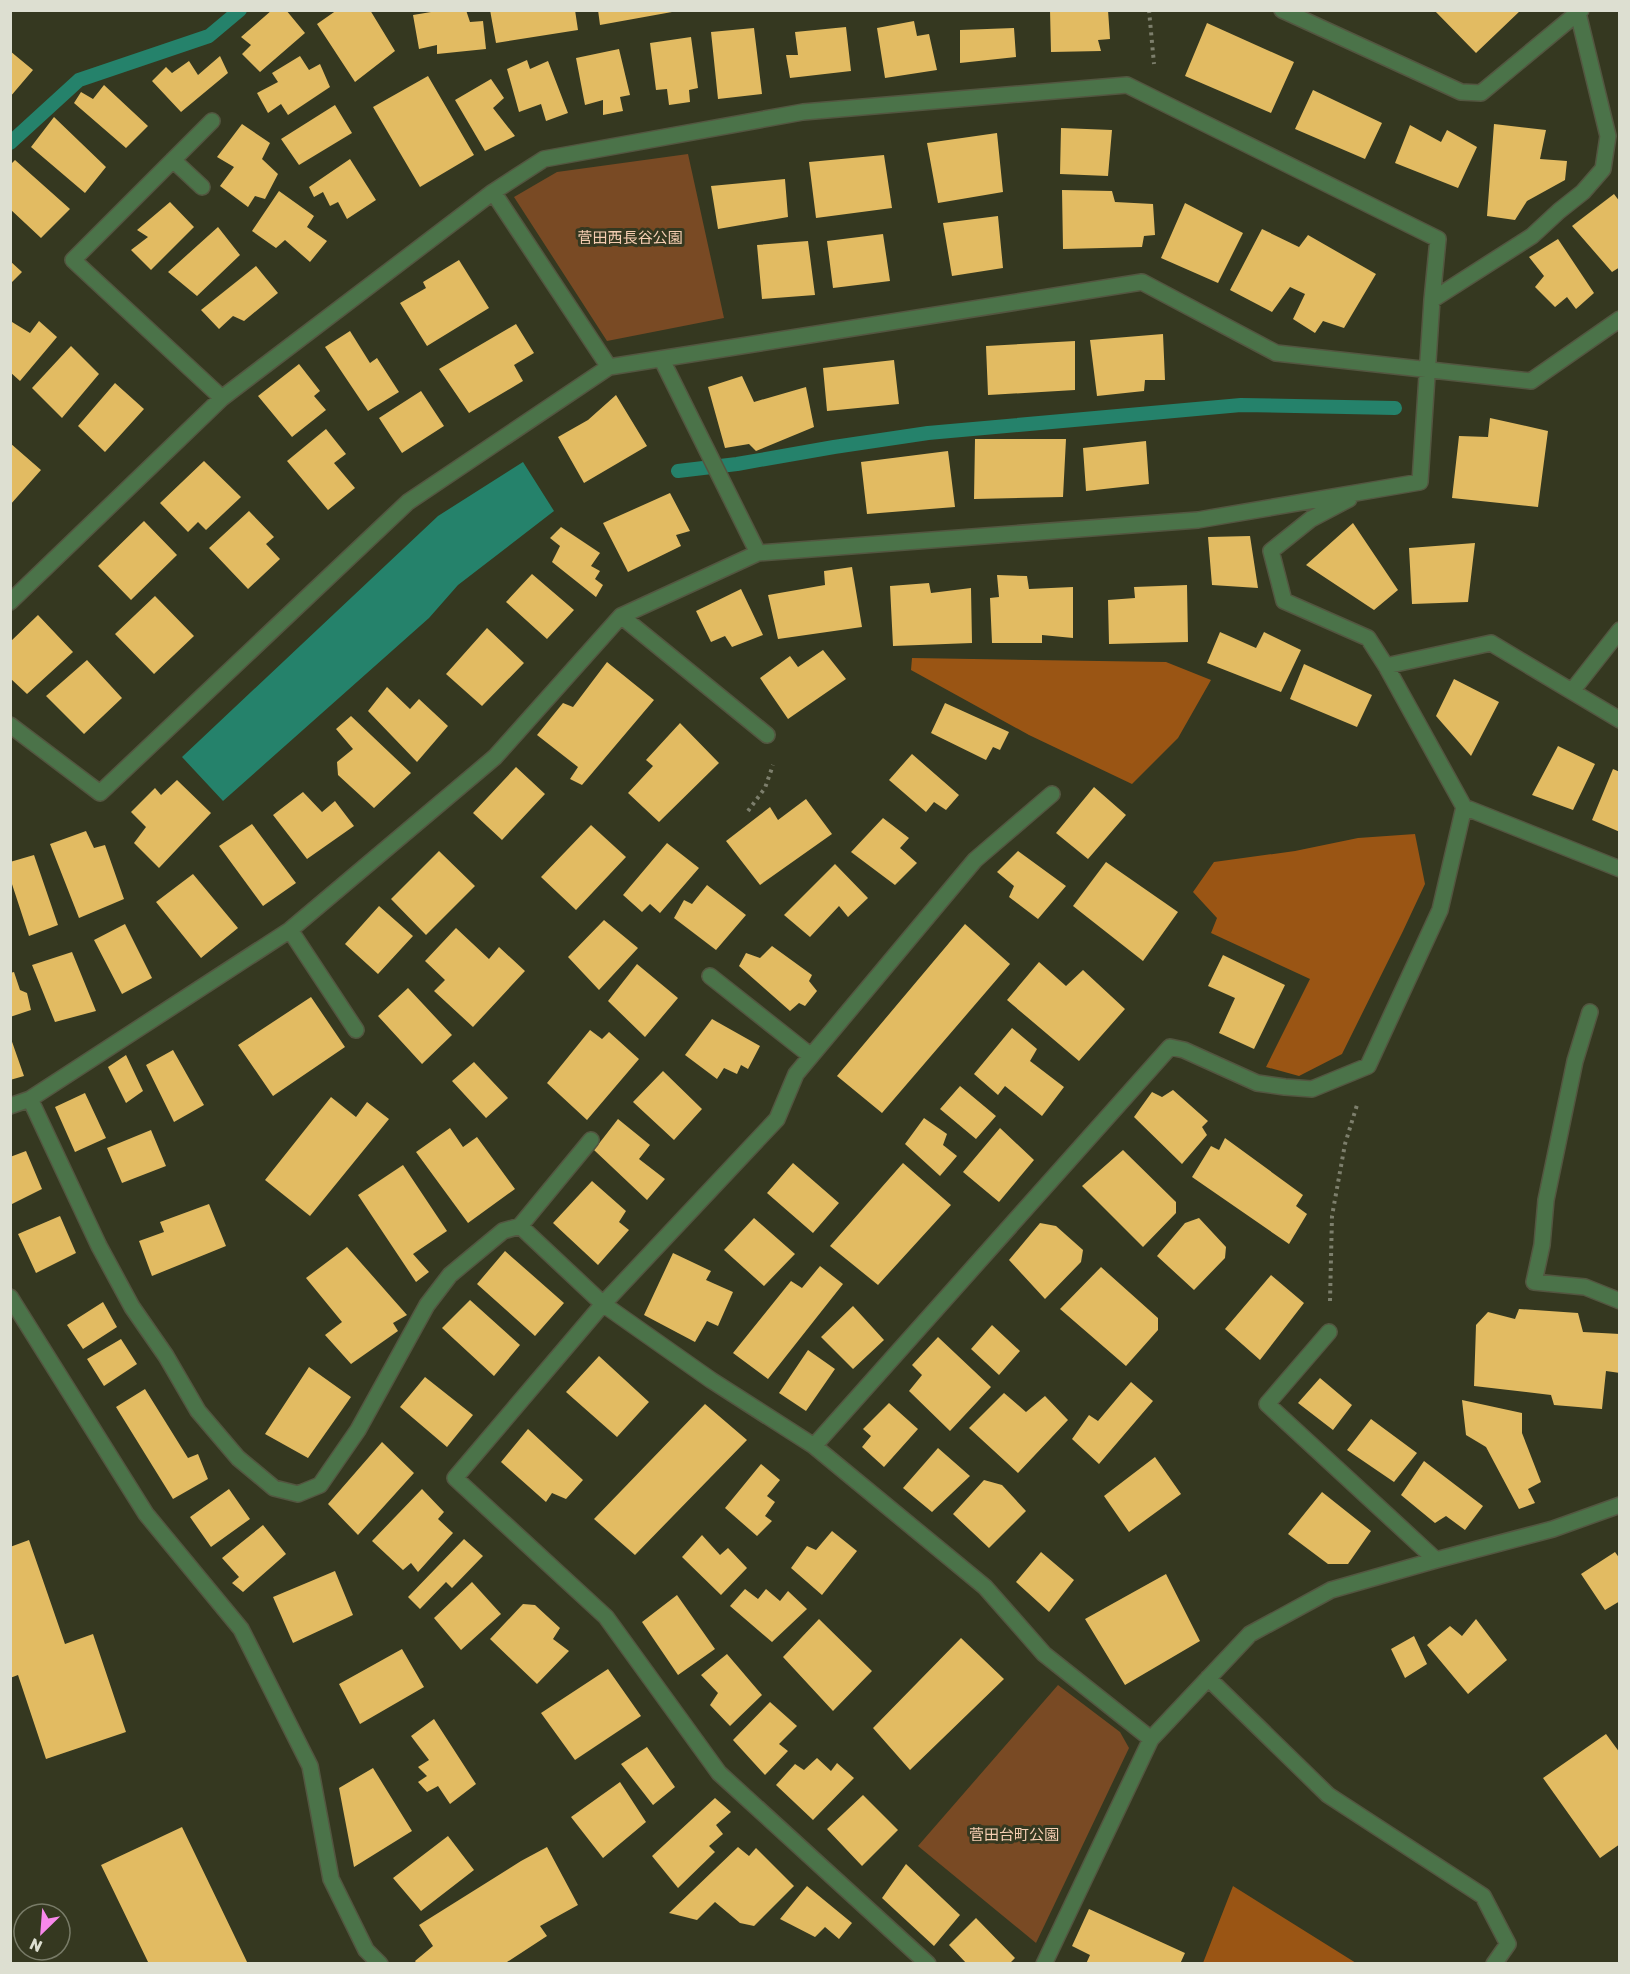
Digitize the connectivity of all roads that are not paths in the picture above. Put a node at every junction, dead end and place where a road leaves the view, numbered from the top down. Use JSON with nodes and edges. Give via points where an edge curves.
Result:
{"nodes":[{"id":1,"x":1282,"y":10,"type":"edge"},
{"id":2,"x":1580,"y":12,"type":"edge"},
{"id":3,"x":212,"y":121,"type":"dead end"},
{"id":4,"x":172,"y":160,"type":"junction"},
{"id":5,"x":202,"y":187,"type":"dead end"},
{"id":6,"x":492,"y":192,"type":"junction"},
{"id":7,"x":1432,"y":300,"type":"junction"},
{"id":8,"x":1620,"y":319,"type":"edge"},
{"id":9,"x":662,"y":360,"type":"junction"},
{"id":10,"x":609,"y":367,"type":"junction"},
{"id":11,"x":1427,"y":368,"type":"junction"},
{"id":12,"x":222,"y":398,"type":"junction"},
{"id":13,"x":1362,"y":492,"type":"junction"},
{"id":14,"x":758,"y":553,"type":"junction"},
{"id":15,"x":10,"y":602,"type":"edge"},
{"id":16,"x":621,"y":616,"type":"junction"},
{"id":17,"x":1620,"y":630,"type":"edge"},
{"id":18,"x":1386,"y":666,"type":"junction"},
{"id":19,"x":1572,"y":691,"type":"junction"},
{"id":20,"x":1620,"y":720,"type":"edge"},
{"id":21,"x":10,"y":725,"type":"edge"},
{"id":22,"x":767,"y":735,"type":"road end"},
{"id":23,"x":1052,"y":794,"type":"dead end"},
{"id":24,"x":1464,"y":807,"type":"junction"},
{"id":25,"x":1620,"y":869,"type":"edge"},
{"id":26,"x":290,"y":930,"type":"junction"},
{"id":27,"x":710,"y":976,"type":"dead end"},
{"id":28,"x":1590,"y":1012,"type":"dead end"},
{"id":29,"x":356,"y":1030,"type":"dead end"},
{"id":30,"x":811,"y":1056,"type":"junction"},
{"id":31,"x":30,"y":1099,"type":"junction"},
{"id":32,"x":10,"y":1106,"type":"edge"},
{"id":33,"x":591,"y":1140,"type":"dead end"},
{"id":34,"x":520,"y":1226,"type":"junction"},
{"id":35,"x":10,"y":1297,"type":"edge"},
{"id":36,"x":1620,"y":1301,"type":"edge"},
{"id":37,"x":603,"y":1304,"type":"junction"},
{"id":38,"x":1329,"y":1332,"type":"road end"},
{"id":39,"x":814,"y":1446,"type":"junction"},
{"id":40,"x":1620,"y":1505,"type":"edge"},
{"id":41,"x":1436,"y":1560,"type":"junction"},
{"id":42,"x":1208,"y":1678,"type":"junction"},
{"id":43,"x":1151,"y":1739,"type":"junction"},
{"id":44,"x":380,"y":1964,"type":"edge"},
{"id":45,"x":928,"y":1964,"type":"edge"},
{"id":46,"x":1044,"y":1964,"type":"edge"},
{"id":47,"x":1494,"y":1964,"type":"edge"}],
"edges":[{"from":1,"to":2,"type":"street","via":[[1461,92],[1481,93]]},
{"from":2,"to":7,"type":"street","via":[[1608,136],[1603,169],[1532,237]]},
{"from":3,"to":4,"type":"street"},
{"from":4,"to":5,"type":"street"},
{"from":4,"to":12,"type":"street","via":[[73,260]]},
{"from":6,"to":7,"type":"street","via":[[544,159],[803,112],[1127,86],[1438,240]]},
{"from":6,"to":10,"type":"street"},
{"from":6,"to":12,"type":"street"},
{"from":7,"to":11,"type":"street"},
{"from":8,"to":11,"type":"street","via":[[1531,381]]},
{"from":9,"to":10,"type":"street"},
{"from":9,"to":11,"type":"street","via":[[1142,282],[1276,353]]},
{"from":9,"to":14,"type":"street"},
{"from":10,"to":21,"type":"street","via":[[408,502],[100,793]]},
{"from":11,"to":13,"type":"street","via":[[1420,482]]},
{"from":12,"to":15,"type":"street"},
{"from":13,"to":14,"type":"street","via":[[1198,520]]},
{"from":13,"to":18,"type":"street","via":[[1311,519],[1271,551],[1284,601],[1368,638]]},
{"from":14,"to":16,"type":"street"},
{"from":16,"to":22,"type":"street"},
{"from":16,"to":26,"type":"street","via":[[495,758]]},
{"from":17,"to":19,"type":"street"},
{"from":18,"to":19,"type":"street","via":[[1491,643]]},
{"from":18,"to":24,"type":"street"},
{"from":19,"to":20,"type":"street"},
{"from":23,"to":30,"type":"street","via":[[975,860]]},
{"from":24,"to":25,"type":"street"},
{"from":24,"to":39,"type":"street","via":[[1440,910],[1368,1066],[1312,1089],[1285,1087],[1257,1083],[1170,1047]]},
{"from":26,"to":29,"type":"street"},
{"from":26,"to":31,"type":"street"},
{"from":27,"to":30,"type":"street"},
{"from":28,"to":36,"type":"street","via":[[1575,1061],[1546,1200],[1534,1282],[1585,1287]]},
{"from":30,"to":37,"type":"street","via":[[796,1074],[777,1119]]},
{"from":31,"to":32,"type":"street"},
{"from":31,"to":34,"type":"street","via":[[132,1307],[198,1411],[238,1458],[274,1488],[298,1494],[320,1485],[358,1430],[428,1305],[450,1275],[503,1231]]},
{"from":33,"to":34,"type":"street"},
{"from":34,"to":37,"type":"street"},
{"from":35,"to":44,"type":"street","via":[[146,1514],[241,1629],[310,1766],[331,1879],[366,1950]]},
{"from":37,"to":39,"type":"street"},
{"from":37,"to":45,"type":"street","via":[[455,1478],[606,1617],[719,1773]]},
{"from":38,"to":41,"type":"street","via":[[1267,1404]]},
{"from":39,"to":43,"type":"street","via":[[985,1587],[1044,1654]]},
{"from":40,"to":41,"type":"street","via":[[1553,1529]]},
{"from":41,"to":42,"type":"street","via":[[1331,1590],[1250,1634]]},
{"from":42,"to":43,"type":"street"},
{"from":42,"to":47,"type":"street","via":[[1328,1795],[1483,1896],[1508,1944]]},
{"from":43,"to":46,"type":"street"}]}
